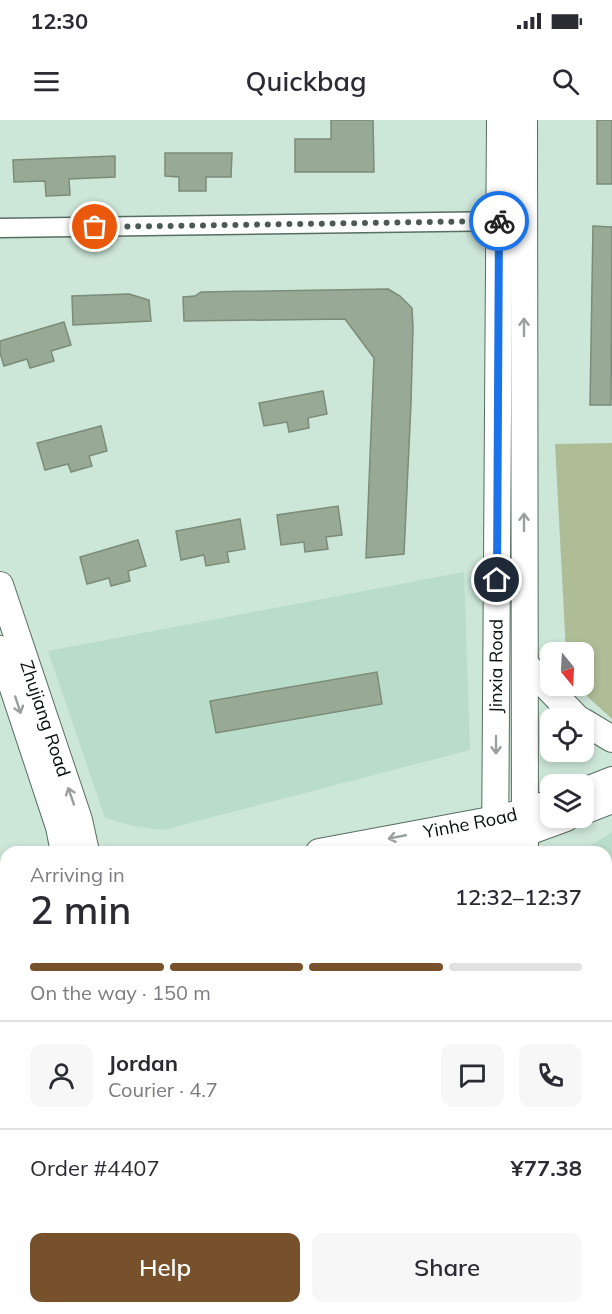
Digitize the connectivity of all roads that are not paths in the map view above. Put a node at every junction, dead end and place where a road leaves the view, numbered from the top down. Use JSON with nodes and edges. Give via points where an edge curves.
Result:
{"nodes":[{"id":1,"x":500,"y":120,"type":"edge"},
{"id":2,"x":524,"y":120,"type":"edge"},
{"id":3,"x":511,"y":221,"type":"junction"},
{"id":4,"x":0,"y":228,"type":"edge"},
{"id":5,"x":0,"y":585,"type":"edge"},
{"id":6,"x":0,"y":649,"type":"edge"},
{"id":7,"x":525,"y":664,"type":"junction"},
{"id":8,"x":567,"y":708,"type":"edge"},
{"id":9,"x":594,"y":728,"type":"edge"},
{"id":10,"x":612,"y":739,"type":"edge"},
{"id":11,"x":612,"y":780,"type":"edge"},
{"id":12,"x":594,"y":787,"type":"edge"},
{"id":13,"x":612,"y":800,"type":"edge"},
{"id":14,"x":594,"y":807,"type":"edge"},
{"id":15,"x":540,"y":815,"type":"edge"},
{"id":16,"x":540,"y":827,"type":"edge"},
{"id":17,"x":525,"y":832,"type":"edge"},
{"id":18,"x":495,"y":837,"type":"edge"},
{"id":19,"x":63,"y":846,"type":"edge"},
{"id":20,"x":85,"y":846,"type":"edge"},
{"id":21,"x":389,"y":846,"type":"edge"},
{"id":22,"x":456,"y":846,"type":"edge"}],
"edges":[{"from":1,"to":3,"type":"main road","name":"Jinxia Road"},
{"from":2,"to":3,"type":"main road","name":"Jinxia Road"},
{"from":3,"to":4,"type":"street"},
{"from":7,"to":3,"type":"main road","name":"Jinxia Road","one_way":true},
{"from":3,"to":18,"type":"main road","name":"Jinxia Road","one_way":true},
{"from":20,"to":5,"type":"main road","name":"Zhujiang Road","one_way":true},
{"from":6,"to":19,"type":"main road","name":"Zhujiang Road","one_way":true},
{"from":7,"to":8,"type":"main road"},
{"from":7,"to":17,"type":"main road","name":"Jinxia Road"},
{"from":9,"to":10,"type":"main road"},
{"from":11,"to":12,"type":"main road"},
{"from":13,"to":14,"type":"main road"},
{"from":15,"to":17,"type":"main road","name":"Yinhe Road"},
{"from":16,"to":17,"type":"main road","name":"Yinhe Road"},
{"from":17,"to":18,"type":"main road","name":"Yinhe Road"},
{"from":18,"to":21,"type":"main road","name":"Yinhe Road","one_way":true},
{"from":18,"to":22,"type":"main road","name":"Yinhe Road"}]}
